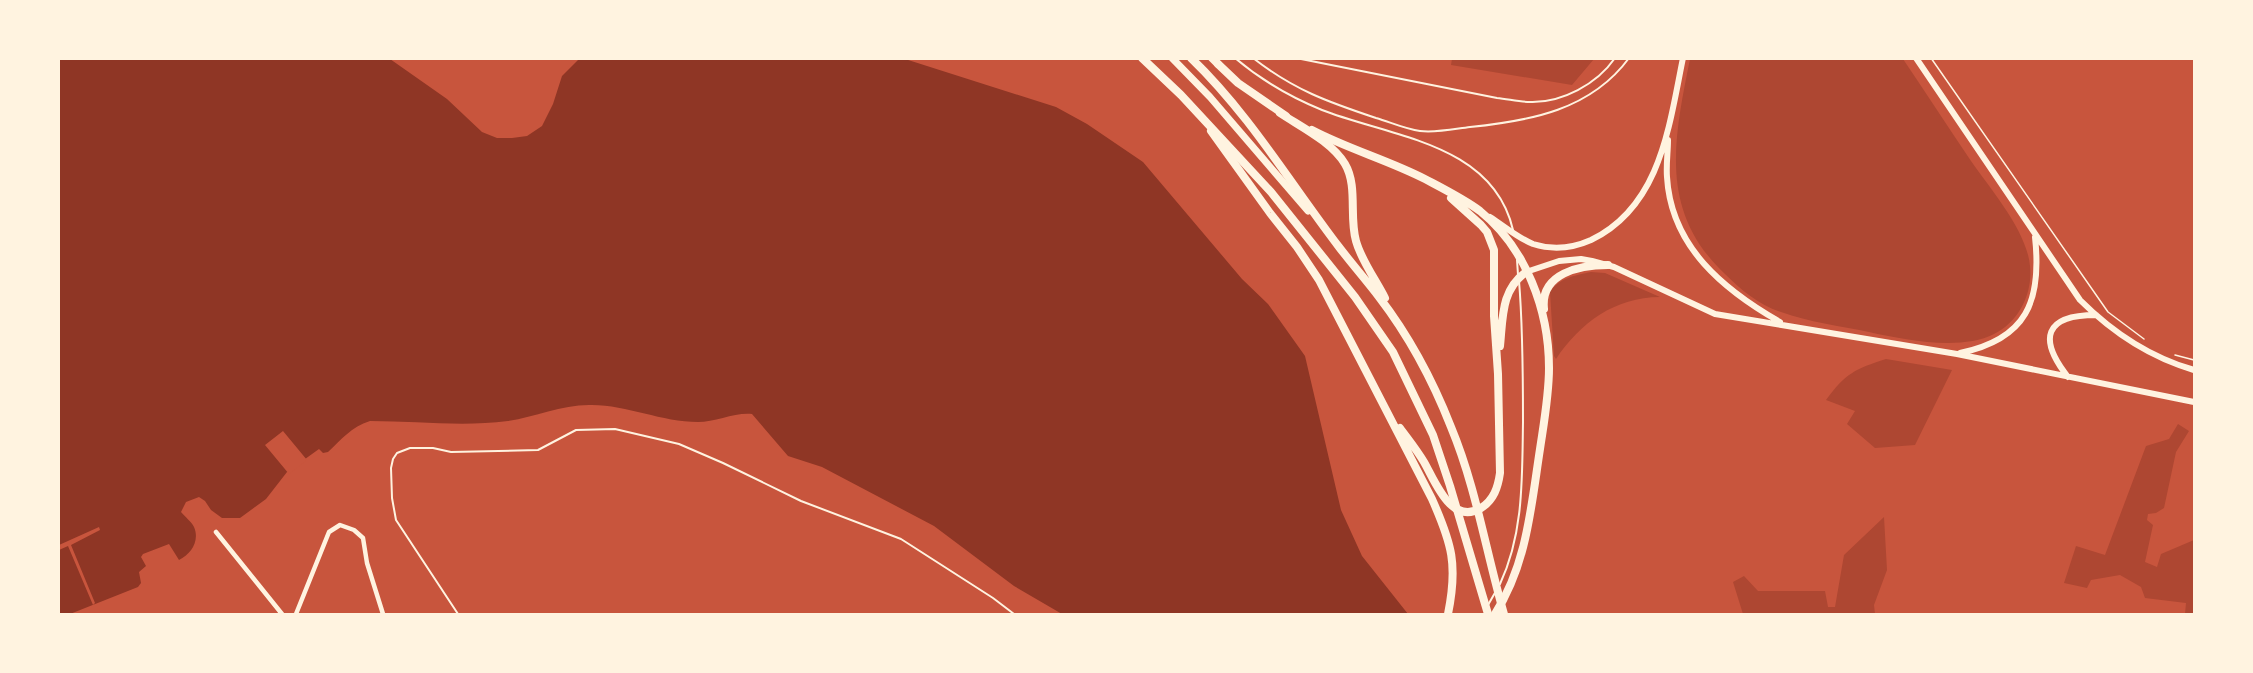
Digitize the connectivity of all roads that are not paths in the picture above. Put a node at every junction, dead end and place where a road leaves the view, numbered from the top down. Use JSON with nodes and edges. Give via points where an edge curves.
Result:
{"nodes":[{"id":1,"x":1142,"y":58,"type":"edge"},
{"id":2,"x":1172,"y":58,"type":"edge"},
{"id":3,"x":1191,"y":58,"type":"edge"},
{"id":4,"x":1235,"y":58,"type":"edge"},
{"id":5,"x":1253,"y":58,"type":"edge"},
{"id":6,"x":1296,"y":58,"type":"edge"},
{"id":7,"x":1615,"y":58,"type":"edge"},
{"id":8,"x":1629,"y":58,"type":"edge"},
{"id":9,"x":1683,"y":58,"type":"edge"},
{"id":10,"x":1916,"y":58,"type":"edge"},
{"id":11,"x":1214,"y":60,"type":"edge"},
{"id":12,"x":1280,"y":113,"type":"junction"},
{"id":13,"x":1203,"y":120,"type":"junction"},
{"id":14,"x":1668,"y":134,"type":"junction"},
{"id":15,"x":1439,"y":188,"type":"junction"},
{"id":16,"x":1478,"y":209,"type":"junction"},
{"id":17,"x":1513,"y":231,"type":"junction"},
{"id":18,"x":2035,"y":235,"type":"junction"},
{"id":19,"x":1339,"y":247,"type":"junction"},
{"id":20,"x":1516,"y":252,"type":"junction"},
{"id":21,"x":1608,"y":265,"type":"junction"},
{"id":22,"x":1526,"y":272,"type":"junction"},
{"id":23,"x":1519,"y":277,"type":"junction"},
{"id":24,"x":2096,"y":315,"type":"junction"},
{"id":25,"x":1545,"y":320,"type":"junction"},
{"id":26,"x":1397,"y":323,"type":"junction"},
{"id":27,"x":1783,"y":324,"type":"junction"},
{"id":28,"x":1957,"y":354,"type":"junction"},
{"id":29,"x":2194,"y":370,"type":"edge"},
{"id":30,"x":1498,"y":374,"type":"junction"},
{"id":31,"x":2068,"y":378,"type":"junction"},
{"id":32,"x":2194,"y":402,"type":"edge"},
{"id":33,"x":1386,"y":410,"type":"junction"},
{"id":34,"x":216,"y":532,"type":"dead end"},
{"id":35,"x":282,"y":615,"type":"edge"},
{"id":36,"x":296,"y":615,"type":"edge"},
{"id":37,"x":383,"y":615,"type":"edge"},
{"id":38,"x":458,"y":615,"type":"edge"},
{"id":39,"x":1014,"y":615,"type":"edge"},
{"id":40,"x":1448,"y":615,"type":"edge"},
{"id":41,"x":1482,"y":615,"type":"edge"},
{"id":42,"x":1488,"y":615,"type":"edge"},
{"id":43,"x":1495,"y":615,"type":"edge"},
{"id":44,"x":1504,"y":615,"type":"edge"}],
"edges":[{"from":1,"to":13,"type":"highway"},
{"from":2,"to":19,"type":"main road"},
{"from":3,"to":19,"type":"highway","via":[[1246,119]]},
{"from":4,"to":17,"type":"lane","via":[[1303,102],[1463,160],[1497,192]]},
{"from":5,"to":8,"type":"lane","via":[[1291,86],[1316,98],[1424,131],[1495,124],[1568,106],[1603,86]]},
{"from":6,"to":7,"type":"lane","via":[[1530,102],[1553,100],[1574,92]]},
{"from":9,"to":14,"type":"street"},
{"from":10,"to":18,"type":"street"},
{"from":11,"to":12,"type":"highway"},
{"from":12,"to":15,"type":"highway"},
{"from":12,"to":26,"type":"highway","via":[[1333,151],[1346,166],[1356,240]]},
{"from":13,"to":33,"type":"highway","via":[[1308,263]]},
{"from":13,"to":42,"type":"highway","via":[[1270,192],[1355,297],[1400,363],[1440,454]]},
{"from":14,"to":17,"type":"street","via":[[1644,194],[1611,228],[1584,243],[1560,248],[1530,243]]},
{"from":14,"to":27,"type":"street","via":[[1667,177],[1674,213],[1693,250],[1736,295]]},
{"from":15,"to":16,"type":"highway"},
{"from":15,"to":30,"type":"highway","via":[[1481,225],[1494,250]]},
{"from":16,"to":17,"type":"street"},
{"from":16,"to":20,"type":"highway","via":[[1501,230]]},
{"from":17,"to":20,"type":"lane"},
{"from":18,"to":24,"type":"street","via":[[2073,290]]},
{"from":18,"to":28,"type":"street","via":[[2037,287],[2022,319],[1994,343]]},
{"from":19,"to":26,"type":"highway"},
{"from":20,"to":22,"type":"highway"},
{"from":20,"to":23,"type":"lane"},
{"from":21,"to":22,"type":"street","via":[[1571,259]]},
{"from":21,"to":25,"type":"highway","via":[[1576,268],[1554,280],[1545,296]]},
{"from":21,"to":27,"type":"street","via":[[1716,314]]},
{"from":22,"to":23,"type":"highway"},
{"from":22,"to":25,"type":"highway"},
{"from":23,"to":30,"type":"highway","via":[[1504,303]]},
{"from":23,"to":41,"type":"lane","via":[[1522,482],[1514,549]]},
{"from":24,"to":29,"type":"street","via":[[2145,351]]},
{"from":24,"to":31,"type":"street","via":[[2065,319],[2051,333],[2052,356]]},
{"from":25,"to":43,"type":"highway","via":[[1549,384],[1525,544],[1510,588]]},
{"from":26,"to":44,"type":"highway","via":[[1433,384],[1461,453]]},
{"from":27,"to":28,"type":"street"},
{"from":28,"to":31,"type":"street"},
{"from":30,"to":33,"type":"highway","via":[[1498,486],[1487,502],[1474,510],[1461,511],[1447,502],[1423,459]]},
{"from":31,"to":32,"type":"street"},
{"from":33,"to":40,"type":"highway","via":[[1444,527],[1452,553],[1454,576]]},
{"from":34,"to":35,"type":"street"},
{"from":36,"to":37,"type":"street","via":[[328,532],[340,525],[363,538]]},
{"from":38,"to":39,"type":"lane","via":[[396,520],[391,468],[398,453],[410,448],[451,452],[538,450],[576,430],[615,429],[679,444],[801,501],[901,539]]}]}
